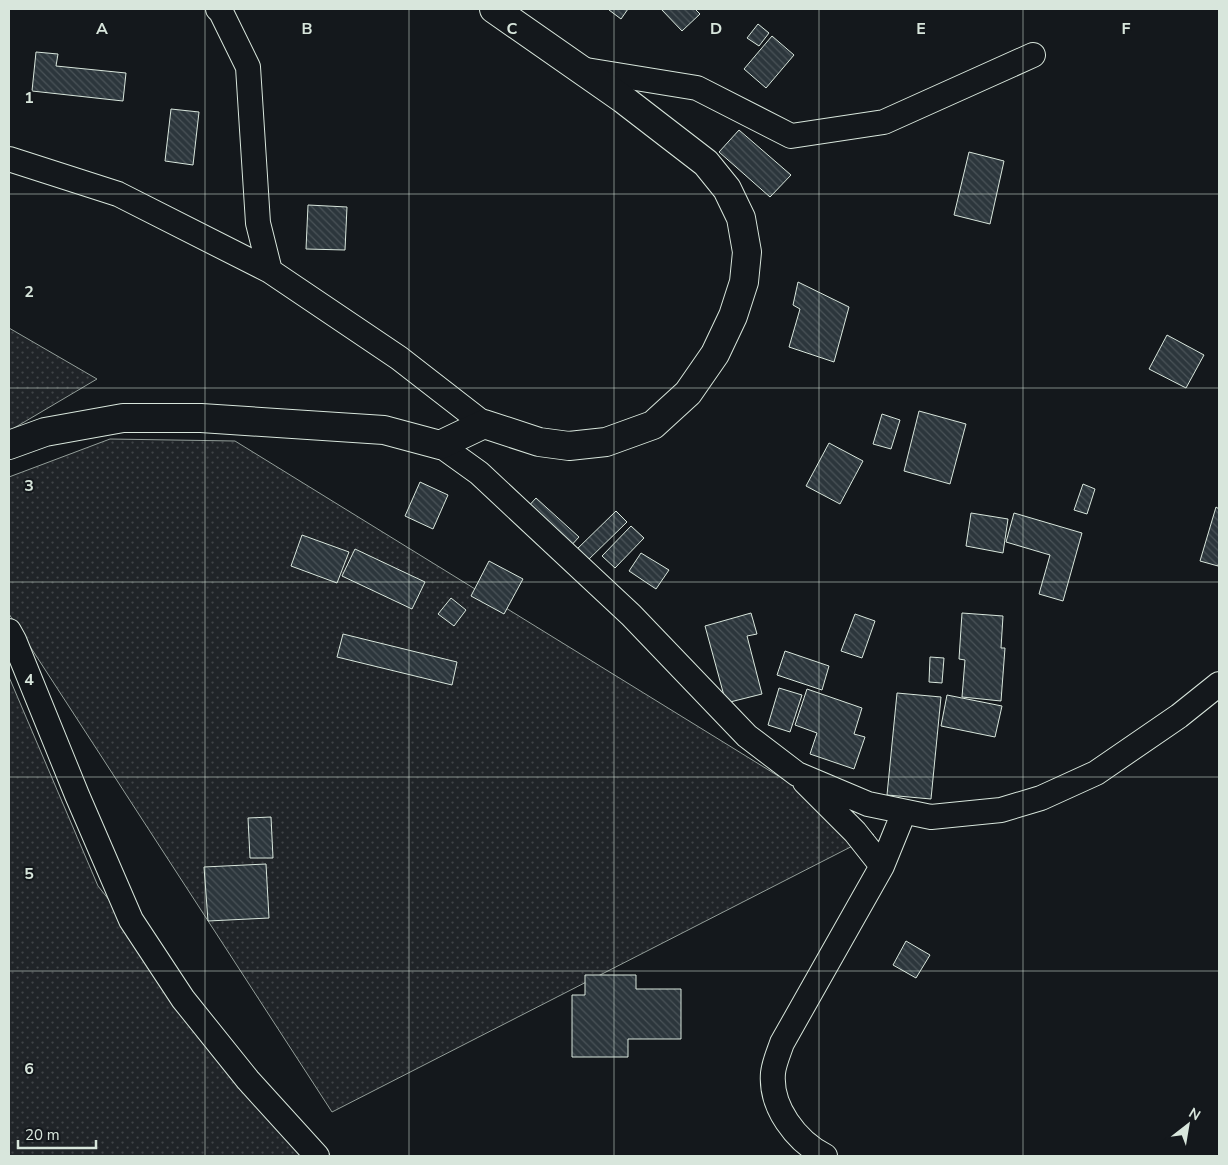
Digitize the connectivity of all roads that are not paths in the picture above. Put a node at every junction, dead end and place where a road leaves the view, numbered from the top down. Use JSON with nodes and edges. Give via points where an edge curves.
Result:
{"nodes":[{"id":1,"x":218,"y":9,"type":"edge"},
{"id":2,"x":494,"y":9,"type":"edge"},
{"id":3,"x":1033,"y":55,"type":"dead end"},
{"id":4,"x":580,"y":69,"type":"junction"},
{"id":5,"x":9,"y":159,"type":"edge"},
{"id":6,"x":270,"y":271,"type":"junction"},
{"id":7,"x":484,"y":424,"type":"junction"},
{"id":8,"x":9,"y":444,"type":"edge"},
{"id":9,"x":440,"y":445,"type":"junction"},
{"id":10,"x":9,"y":630,"type":"edge"},
{"id":11,"x":1219,"y":684,"type":"edge"},
{"id":12,"x":1219,"y":706,"type":"edge"},
{"id":13,"x":1179,"y":716,"type":"junction"},
{"id":14,"x":797,"y":774,"type":"junction"},
{"id":15,"x":904,"y":812,"type":"junction"},
{"id":16,"x":882,"y":866,"type":"junction"},
{"id":17,"x":317,"y":1156,"type":"edge"},
{"id":18,"x":825,"y":1156,"type":"edge"}],
"edges":[{"from":1,"to":6,"type":"street","via":[[248,67],[258,223]]},
{"from":2,"to":4,"type":"street"},
{"from":3,"to":4,"type":"street","via":[[884,122],[791,136],[697,88]]},
{"from":4,"to":7,"type":"street","via":[[706,163],[728,189],[741,218],[746,243],[744,282],[734,316],[715,354],[688,393],[653,425],[606,442],[569,446],[539,442]]},
{"from":5,"to":6,"type":"street","via":[[118,194]]},
{"from":6,"to":7,"type":"street","via":[[399,358]]},
{"from":7,"to":9,"type":"street"},
{"from":8,"to":9,"type":"street","via":[[45,432],[123,418],[200,418],[384,430]]},
{"from":9,"to":14,"type":"street","via":[[479,473],[631,615],[747,736]]},
{"from":10,"to":17,"type":"street","via":[[131,920],[183,999],[248,1080]]},
{"from":11,"to":13,"type":"street"},
{"from":12,"to":13,"type":"street"},
{"from":13,"to":15,"type":"street","via":[[1096,773],[1041,798],[1001,810],[931,817]]},
{"from":14,"to":15,"type":"street","via":[[868,804]]},
{"from":14,"to":16,"type":"street","via":[[856,832]]},
{"from":15,"to":16,"type":"street"},
{"from":16,"to":18,"type":"street","via":[[782,1043],[773,1073],[776,1098],[790,1128]]}]}
